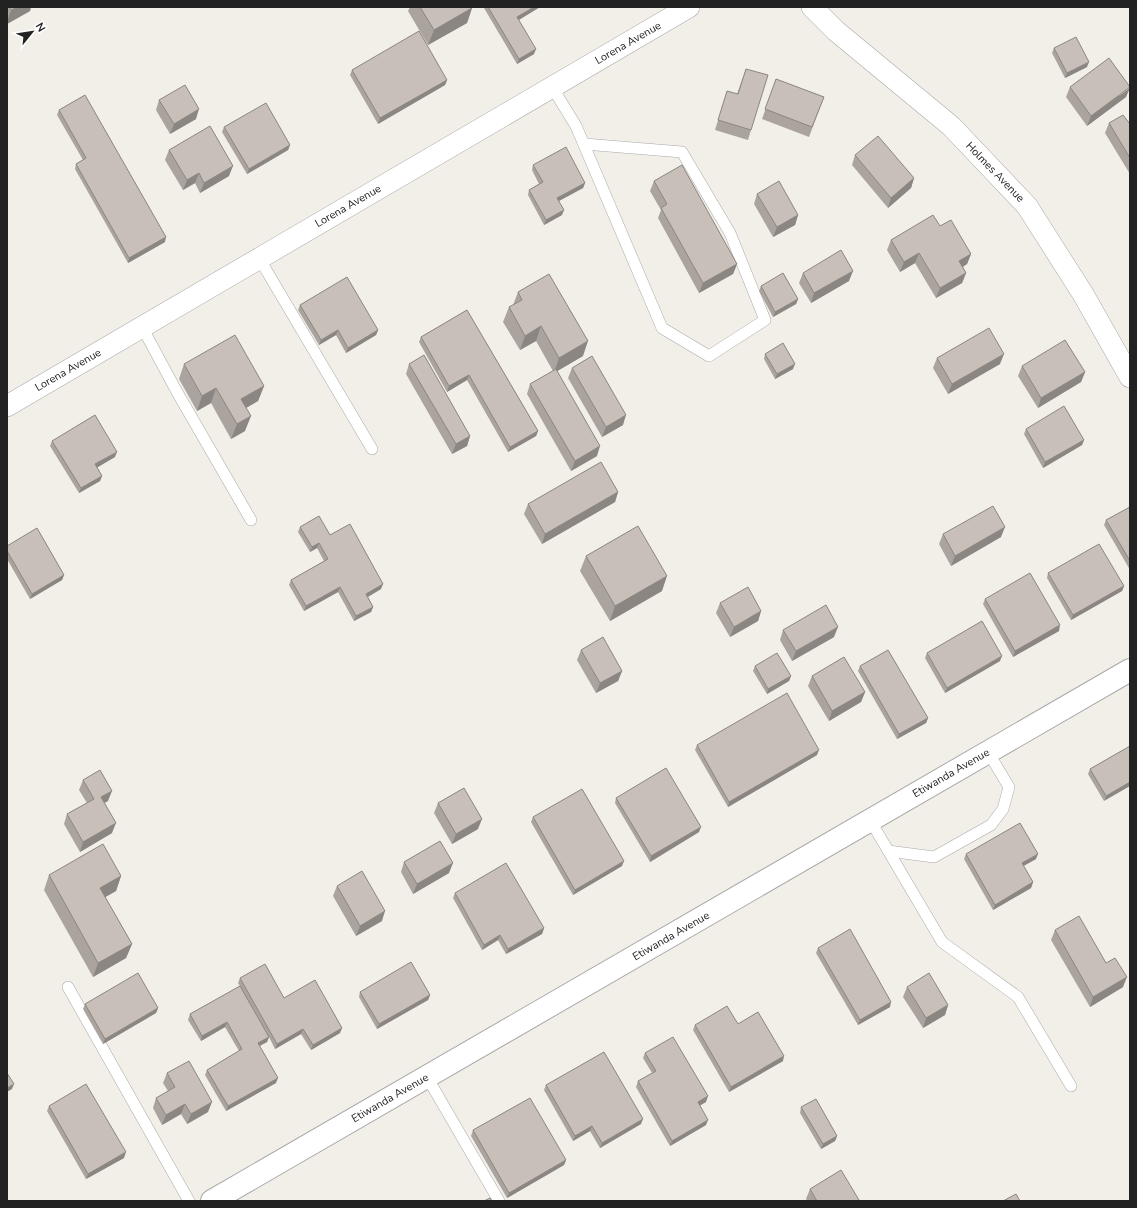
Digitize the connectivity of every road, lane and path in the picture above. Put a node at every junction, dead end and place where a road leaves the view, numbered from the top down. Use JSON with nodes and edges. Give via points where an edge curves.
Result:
{"nodes":[{"id":1,"x":689,"y":7,"type":"edge"},
{"id":2,"x":812,"y":7,"type":"edge"},
{"id":3,"x":552,"y":87,"type":"junction"},
{"id":4,"x":584,"y":144,"type":"junction"},
{"id":5,"x":260,"y":258,"type":"junction"},
{"id":6,"x":142,"y":327,"type":"junction"},
{"id":7,"x":1130,"y":377,"type":"edge"},
{"id":8,"x":7,"y":406,"type":"edge"},
{"id":9,"x":372,"y":448,"type":"dead end"},
{"id":10,"x":251,"y":520,"type":"dead end"},
{"id":11,"x":1130,"y":670,"type":"edge"},
{"id":12,"x":988,"y":752,"type":"junction"},
{"id":13,"x":870,"y":820,"type":"junction"},
{"id":14,"x":888,"y":850,"type":"junction"},
{"id":15,"x":68,"y":987,"type":"dead end"},
{"id":16,"x":427,"y":1077,"type":"junction"},
{"id":17,"x":1071,"y":1086,"type":"dead end"},
{"id":18,"x":189,"y":1201,"type":"edge"},
{"id":19,"x":212,"y":1201,"type":"edge"},
{"id":20,"x":499,"y":1201,"type":"edge"}],
"edges":[{"from":1,"to":3,"type":"street","name":"Lorena Avenue"},
{"from":2,"to":7,"type":"street","name":"Holmes Avenue","via":[[836,31],[951,126],[1027,206],[1083,294]]},
{"from":3,"to":4,"type":"lane"},
{"from":3,"to":5,"type":"street","name":"Lorena Avenue"},
{"from":4,"to":4,"type":"lane","via":[[662,328],[709,356],[765,320],[730,233],[682,152]]},
{"from":5,"to":6,"type":"street","name":"Lorena Avenue"},
{"from":5,"to":9,"type":"lane"},
{"from":6,"to":8,"type":"street","name":"Lorena Avenue"},
{"from":6,"to":10,"type":"lane"},
{"from":11,"to":12,"type":"street","name":"Etiwanda Avenue"},
{"from":12,"to":13,"type":"street","name":"Etiwanda Avenue"},
{"from":12,"to":14,"type":"lane","via":[[1009,787],[1003,809],[990,825],[934,857]]},
{"from":13,"to":14,"type":"lane"},
{"from":13,"to":16,"type":"street","name":"Etiwanda Avenue"},
{"from":14,"to":17,"type":"lane","via":[[942,942],[1018,997]]},
{"from":15,"to":18,"type":"lane"},
{"from":16,"to":19,"type":"street","name":"Etiwanda Avenue"},
{"from":16,"to":20,"type":"lane"}]}
